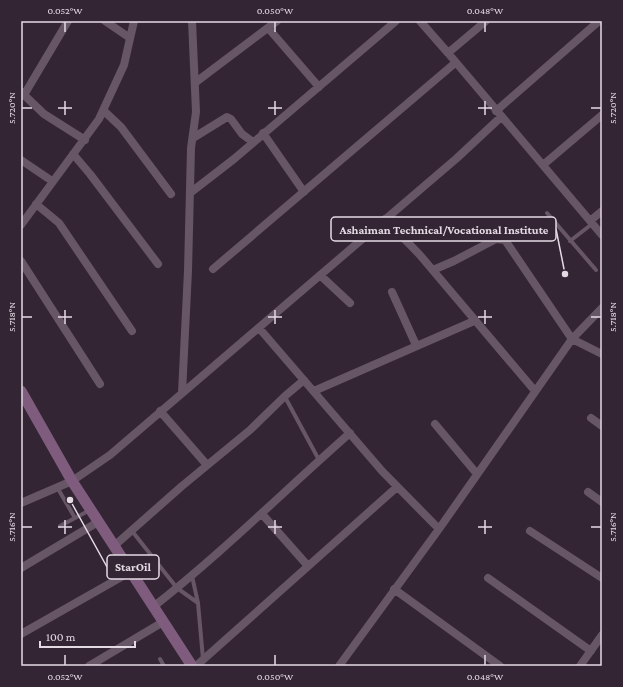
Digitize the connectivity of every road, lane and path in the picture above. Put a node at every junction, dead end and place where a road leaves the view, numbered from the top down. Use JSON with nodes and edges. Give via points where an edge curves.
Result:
{"nodes":[{"id":1,"x":68,"y":21,"type":"edge"},
{"id":2,"x":105,"y":21,"type":"edge"},
{"id":3,"x":134,"y":21,"type":"edge"},
{"id":4,"x":192,"y":21,"type":"edge"},
{"id":5,"x":277,"y":21,"type":"edge"},
{"id":6,"x":396,"y":21,"type":"edge"},
{"id":7,"x":420,"y":21,"type":"edge"},
{"id":8,"x":486,"y":21,"type":"edge"},
{"id":9,"x":599,"y":21,"type":"edge"},
{"id":10,"x":269,"y":29,"type":"junction"},
{"id":11,"x":130,"y":38,"type":"junction"},
{"id":12,"x":448,"y":53,"type":"junction"},
{"id":13,"x":455,"y":62,"type":"junction"},
{"id":14,"x":196,"y":82,"type":"junction"},
{"id":15,"x":319,"y":87,"type":"junction"},
{"id":16,"x":22,"y":93,"type":"edge"},
{"id":17,"x":104,"y":111,"type":"junction"},
{"id":18,"x":499,"y":114,"type":"junction"},
{"id":19,"x":602,"y":115,"type":"edge"},
{"id":20,"x":263,"y":133,"type":"junction"},
{"id":21,"x":193,"y":138,"type":"junction"},
{"id":22,"x":85,"y":140,"type":"junction"},
{"id":23,"x":253,"y":142,"type":"junction"},
{"id":24,"x":73,"y":154,"type":"junction"},
{"id":25,"x":21,"y":160,"type":"edge"},
{"id":26,"x":543,"y":164,"type":"junction"},
{"id":27,"x":52,"y":181,"type":"junction"},
{"id":28,"x":304,"y":192,"type":"junction"},
{"id":29,"x":190,"y":193,"type":"junction"},
{"id":30,"x":171,"y":194,"type":"dead end"},
{"id":31,"x":36,"y":204,"type":"junction"},
{"id":32,"x":602,"y":211,"type":"edge"},
{"id":33,"x":547,"y":213,"type":"dead end"},
{"id":34,"x":385,"y":219,"type":"junction"},
{"id":35,"x":591,"y":222,"type":"junction"},
{"id":36,"x":21,"y":225,"type":"edge"},
{"id":37,"x":602,"y":235,"type":"edge"},
{"id":38,"x":570,"y":241,"type":"junction"},
{"id":39,"x":21,"y":261,"type":"edge"},
{"id":40,"x":158,"y":264,"type":"dead end"},
{"id":41,"x":213,"y":269,"type":"dead end"},
{"id":42,"x":433,"y":270,"type":"junction"},
{"id":43,"x":596,"y":270,"type":"dead end"},
{"id":44,"x":320,"y":275,"type":"junction"},
{"id":45,"x":392,"y":292,"type":"dead end"},
{"id":46,"x":350,"y":303,"type":"dead end"},
{"id":47,"x":602,"y":308,"type":"edge"},
{"id":48,"x":474,"y":321,"type":"junction"},
{"id":49,"x":259,"y":328,"type":"junction"},
{"id":50,"x":132,"y":331,"type":"dead end"},
{"id":51,"x":572,"y":339,"type":"junction"},
{"id":52,"x":416,"y":345,"type":"junction"},
{"id":53,"x":602,"y":354,"type":"edge"},
{"id":54,"x":304,"y":380,"type":"junction"},
{"id":55,"x":100,"y":384,"type":"dead end"},
{"id":56,"x":21,"y":391,"type":"edge"},
{"id":57,"x":314,"y":391,"type":"junction"},
{"id":58,"x":535,"y":391,"type":"junction"},
{"id":59,"x":182,"y":394,"type":"junction"},
{"id":60,"x":285,"y":396,"type":"junction"},
{"id":61,"x":160,"y":411,"type":"junction"},
{"id":62,"x":591,"y":418,"type":"dead end"},
{"id":63,"x":435,"y":424,"type":"dead end"},
{"id":64,"x":602,"y":426,"type":"edge"},
{"id":65,"x":350,"y":433,"type":"junction"},
{"id":66,"x":319,"y":460,"type":"junction"},
{"id":67,"x":207,"y":465,"type":"junction"},
{"id":68,"x":477,"y":474,"type":"junction"},
{"id":69,"x":72,"y":481,"type":"junction"},
{"id":70,"x":57,"y":487,"type":"junction"},
{"id":71,"x":397,"y":487,"type":"junction"},
{"id":72,"x":588,"y":492,"type":"dead end"},
{"id":73,"x":602,"y":502,"type":"edge"},
{"id":74,"x":21,"y":503,"type":"edge"},
{"id":75,"x":90,"y":510,"type":"junction"},
{"id":76,"x":262,"y":514,"type":"junction"},
{"id":77,"x":75,"y":518,"type":"junction"},
{"id":78,"x":98,"y":522,"type":"junction"},
{"id":79,"x":60,"y":526,"type":"dead end"},
{"id":80,"x":439,"y":529,"type":"junction"},
{"id":81,"x":132,"y":531,"type":"junction"},
{"id":82,"x":530,"y":531,"type":"dead end"},
{"id":83,"x":114,"y":546,"type":"junction"},
{"id":84,"x":308,"y":566,"type":"junction"},
{"id":85,"x":21,"y":568,"type":"edge"},
{"id":86,"x":130,"y":572,"type":"junction"},
{"id":87,"x":192,"y":576,"type":"junction"},
{"id":88,"x":488,"y":578,"type":"dead end"},
{"id":89,"x":602,"y":578,"type":"edge"},
{"id":90,"x":178,"y":588,"type":"junction"},
{"id":91,"x":394,"y":589,"type":"junction"},
{"id":92,"x":198,"y":603,"type":"junction"},
{"id":93,"x":153,"y":607,"type":"junction"},
{"id":94,"x":163,"y":622,"type":"junction"},
{"id":95,"x":21,"y":634,"type":"edge"},
{"id":96,"x":602,"y":635,"type":"edge"},
{"id":97,"x":591,"y":651,"type":"junction"},
{"id":98,"x":160,"y":659,"type":"dead end"},
{"id":99,"x":203,"y":659,"type":"junction"},
{"id":100,"x":89,"y":666,"type":"edge"},
{"id":101,"x":164,"y":666,"type":"edge"},
{"id":102,"x":192,"y":666,"type":"edge"},
{"id":103,"x":196,"y":666,"type":"edge"},
{"id":104,"x":339,"y":666,"type":"edge"},
{"id":105,"x":500,"y":666,"type":"edge"},
{"id":106,"x":580,"y":666,"type":"edge"}],
"edges":[{"from":1,"to":16,"type":"street"},
{"from":2,"to":11,"type":"street"},
{"from":3,"to":11,"type":"street"},
{"from":4,"to":14,"type":"street"},
{"from":5,"to":10,"type":"street"},
{"from":6,"to":15,"type":"street"},
{"from":7,"to":12,"type":"street"},
{"from":8,"to":12,"type":"street"},
{"from":9,"to":18,"type":"street"},
{"from":10,"to":14,"type":"street"},
{"from":10,"to":15,"type":"street"},
{"from":11,"to":17,"type":"street","via":[[124,65]]},
{"from":12,"to":13,"type":"street"},
{"from":13,"to":18,"type":"street"},
{"from":13,"to":28,"type":"street"},
{"from":14,"to":21,"type":"street"},
{"from":15,"to":20,"type":"street"},
{"from":16,"to":22,"type":"street","via":[[44,114]]},
{"from":17,"to":22,"type":"street"},
{"from":17,"to":30,"type":"street","via":[[121,128]]},
{"from":18,"to":26,"type":"street"},
{"from":18,"to":34,"type":"street"},
{"from":19,"to":26,"type":"street"},
{"from":20,"to":23,"type":"street"},
{"from":20,"to":28,"type":"street"},
{"from":21,"to":23,"type":"street","via":[[227,117]]},
{"from":21,"to":29,"type":"street"},
{"from":22,"to":24,"type":"street"},
{"from":23,"to":29,"type":"street"},
{"from":24,"to":27,"type":"street"},
{"from":24,"to":40,"type":"street"},
{"from":25,"to":27,"type":"street"},
{"from":26,"to":35,"type":"street"},
{"from":27,"to":31,"type":"street"},
{"from":28,"to":41,"type":"street"},
{"from":29,"to":59,"type":"street"},
{"from":31,"to":36,"type":"street"},
{"from":31,"to":50,"type":"street","via":[[59,223]]},
{"from":32,"to":35,"type":"street"},
{"from":33,"to":38,"type":"lane"},
{"from":34,"to":42,"type":"street"},
{"from":34,"to":44,"type":"street"},
{"from":35,"to":37,"type":"street"},
{"from":35,"to":38,"type":"lane"},
{"from":38,"to":43,"type":"lane"},
{"from":39,"to":55,"type":"street"},
{"from":42,"to":48,"type":"street"},
{"from":42,"to":51,"type":"street","via":[[501,238],[505,240]]},
{"from":44,"to":46,"type":"street"},
{"from":44,"to":49,"type":"street"},
{"from":45,"to":52,"type":"street"},
{"from":47,"to":51,"type":"street"},
{"from":48,"to":52,"type":"street"},
{"from":48,"to":58,"type":"street"},
{"from":49,"to":54,"type":"street"},
{"from":49,"to":59,"type":"street"},
{"from":51,"to":53,"type":"street"},
{"from":51,"to":58,"type":"street"},
{"from":52,"to":57,"type":"street"},
{"from":54,"to":57,"type":"street"},
{"from":54,"to":60,"type":"street"},
{"from":56,"to":69,"type":"main road"},
{"from":57,"to":65,"type":"street"},
{"from":58,"to":68,"type":"street"},
{"from":59,"to":61,"type":"street"},
{"from":60,"to":66,"type":"lane"},
{"from":60,"to":67,"type":"street","via":[[250,430]]},
{"from":61,"to":67,"type":"street"},
{"from":61,"to":69,"type":"street","via":[[110,454]]},
{"from":62,"to":64,"type":"street"},
{"from":63,"to":68,"type":"street"},
{"from":65,"to":66,"type":"street"},
{"from":65,"to":71,"type":"street"},
{"from":66,"to":76,"type":"street"},
{"from":67,"to":81,"type":"street"},
{"from":68,"to":80,"type":"street"},
{"from":69,"to":70,"type":"street"},
{"from":69,"to":75,"type":"main road"},
{"from":70,"to":74,"type":"street"},
{"from":70,"to":77,"type":"lane"},
{"from":71,"to":80,"type":"street"},
{"from":71,"to":84,"type":"street"},
{"from":72,"to":73,"type":"street"},
{"from":75,"to":77,"type":"lane"},
{"from":75,"to":78,"type":"main road"},
{"from":76,"to":84,"type":"street"},
{"from":76,"to":87,"type":"street"},
{"from":77,"to":79,"type":"lane"},
{"from":78,"to":83,"type":"main road"},
{"from":78,"to":85,"type":"street"},
{"from":80,"to":91,"type":"street"},
{"from":81,"to":83,"type":"street"},
{"from":81,"to":90,"type":"lane"},
{"from":82,"to":89,"type":"street"},
{"from":83,"to":86,"type":"main road"},
{"from":84,"to":99,"type":"street"},
{"from":86,"to":93,"type":"main road"},
{"from":86,"to":95,"type":"street"},
{"from":87,"to":90,"type":"street"},
{"from":87,"to":92,"type":"lane"},
{"from":88,"to":97,"type":"street"},
{"from":90,"to":92,"type":"lane"},
{"from":90,"to":93,"type":"street"},
{"from":91,"to":104,"type":"street"},
{"from":91,"to":105,"type":"street"},
{"from":92,"to":99,"type":"lane"},
{"from":93,"to":94,"type":"main road"},
{"from":94,"to":100,"type":"street"},
{"from":94,"to":102,"type":"main road"},
{"from":96,"to":97,"type":"street"},
{"from":97,"to":106,"type":"street"},
{"from":98,"to":101,"type":"lane"},
{"from":99,"to":103,"type":"street"}]}
